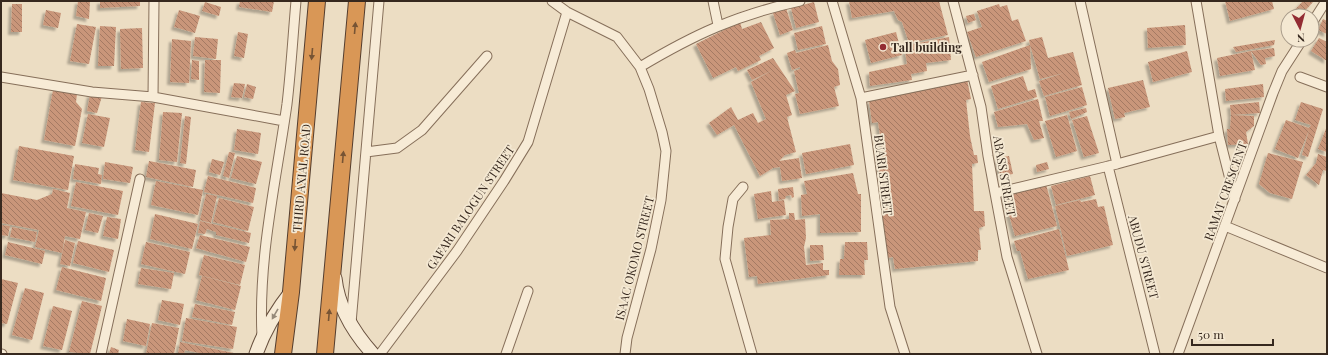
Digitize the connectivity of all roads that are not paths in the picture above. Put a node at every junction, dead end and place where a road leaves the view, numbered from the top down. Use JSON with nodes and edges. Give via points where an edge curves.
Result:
{"nodes":[{"id":1,"x":154,"y":1,"type":"edge"},
{"id":2,"x":296,"y":1,"type":"edge"},
{"id":3,"x":317,"y":1,"type":"edge"},
{"id":4,"x":358,"y":1,"type":"edge"},
{"id":5,"x":379,"y":1,"type":"edge"},
{"id":6,"x":713,"y":1,"type":"edge"},
{"id":7,"x":800,"y":1,"type":"edge"},
{"id":8,"x":832,"y":1,"type":"edge"},
{"id":9,"x":953,"y":1,"type":"edge"},
{"id":10,"x":1080,"y":1,"type":"edge"},
{"id":11,"x":1196,"y":1,"type":"edge"},
{"id":12,"x":1326,"y":1,"type":"edge"},
{"id":13,"x":557,"y":2,"type":"edge"},
{"id":14,"x":1320,"y":11,"type":"edge"},
{"id":15,"x":567,"y":12,"type":"junction"},
{"id":16,"x":718,"y":25,"type":"junction"},
{"id":17,"x":1297,"y":48,"type":"edge"},
{"id":18,"x":487,"y":56,"type":"dead end"},
{"id":19,"x":640,"y":68,"type":"junction"},
{"id":20,"x":973,"y":75,"type":"junction"},
{"id":21,"x":1,"y":77,"type":"edge"},
{"id":22,"x":1300,"y":77,"type":"dead end"},
{"id":23,"x":1327,"y":87,"type":"edge"},
{"id":24,"x":153,"y":97,"type":"junction"},
{"id":25,"x":861,"y":98,"type":"junction"},
{"id":26,"x":284,"y":121,"type":"junction"},
{"id":27,"x":1219,"y":136,"type":"junction"},
{"id":28,"x":366,"y":152,"type":"junction"},
{"id":29,"x":1117,"y":164,"type":"junction"},
{"id":30,"x":1108,"y":166,"type":"junction"},
{"id":31,"x":140,"y":179,"type":"dead end"},
{"id":32,"x":743,"y":187,"type":"dead end"},
{"id":33,"x":996,"y":193,"type":"junction"},
{"id":34,"x":1235,"y":199,"type":"junction"},
{"id":35,"x":1225,"y":226,"type":"junction"},
{"id":36,"x":334,"y":265,"type":"junction"},
{"id":37,"x":1327,"y":268,"type":"edge"},
{"id":38,"x":528,"y":291,"type":"dead end"},
{"id":39,"x":291,"y":292,"type":"junction"},
{"id":40,"x":351,"y":323,"type":"junction"},
{"id":41,"x":262,"y":338,"type":"junction"},
{"id":42,"x":101,"y":354,"type":"edge"},
{"id":43,"x":256,"y":354,"type":"edge"},
{"id":44,"x":283,"y":354,"type":"edge"},
{"id":45,"x":325,"y":354,"type":"edge"},
{"id":46,"x":373,"y":354,"type":"edge"},
{"id":47,"x":380,"y":354,"type":"edge"},
{"id":48,"x":506,"y":354,"type":"edge"},
{"id":49,"x":625,"y":354,"type":"edge"},
{"id":50,"x":752,"y":354,"type":"edge"},
{"id":51,"x":905,"y":354,"type":"edge"},
{"id":52,"x":1037,"y":354,"type":"edge"},
{"id":53,"x":1155,"y":354,"type":"edge"},
{"id":54,"x":1178,"y":354,"type":"edge"}],
"edges":[{"from":1,"to":24,"type":"street"},
{"from":2,"to":26,"type":"street"},
{"from":3,"to":39,"type":"highway","name":"THIRD AXIAL ROAD","one_way":true},
{"from":36,"to":4,"type":"highway","one_way":true},
{"from":5,"to":28,"type":"street"},
{"from":6,"to":16,"type":"street"},
{"from":7,"to":16,"type":"street","via":[[764,9]]},
{"from":8,"to":25,"type":"street","name":"BUARI STREET"},
{"from":9,"to":20,"type":"street","name":"ABASS STREET"},
{"from":10,"to":29,"type":"street"},
{"from":11,"to":27,"type":"street"},
{"from":12,"to":14,"type":"street"},
{"from":13,"to":15,"type":"street","name":"ISAAC OKOMO STREET"},
{"from":15,"to":19,"type":"street","name":"ISAAC OKOMO STREET","via":[[617,37]]},
{"from":15,"to":47,"type":"street","name":"GAFARI BALOGUN STREET","via":[[528,142],[457,251]]},
{"from":16,"to":19,"type":"street","via":[[675,46]]},
{"from":17,"to":34,"type":"street","name":"RAMAT CRESCENT","via":[[1282,71]]},
{"from":18,"to":28,"type":"street","via":[[422,130],[397,148]]},
{"from":19,"to":49,"type":"street","name":"ISAAC OKOMO STREET","via":[[662,132],[666,151],[665,173],[651,249]]},
{"from":20,"to":25,"type":"street"},
{"from":20,"to":33,"type":"street","name":"ABASS STREET"},
{"from":21,"to":24,"type":"street","via":[[92,92]]},
{"from":22,"to":23,"type":"street"},
{"from":24,"to":26,"type":"street"},
{"from":25,"to":51,"type":"street","name":"BUARI STREET","via":[[890,307]]},
{"from":26,"to":41,"type":"street","via":[[265,243],[260,307]]},
{"from":27,"to":29,"type":"street"},
{"from":27,"to":34,"type":"street"},
{"from":28,"to":40,"type":"street"},
{"from":29,"to":30,"type":"street"},
{"from":30,"to":33,"type":"street"},
{"from":30,"to":53,"type":"street","name":"ABUDU STREET"},
{"from":31,"to":42,"type":"street"},
{"from":32,"to":50,"type":"street","via":[[733,199],[725,259]]},
{"from":33,"to":52,"type":"street","name":"ABASS STREET","via":[[1009,264]]},
{"from":34,"to":35,"type":"street","name":"RAMAT CRESCENT"},
{"from":35,"to":37,"type":"street"},
{"from":35,"to":54,"type":"street","name":"RAMAT CRESCENT"},
{"from":36,"to":40,"type":"street","via":[[336,289]]},
{"from":45,"to":36,"type":"highway","one_way":true},
{"from":38,"to":48,"type":"street"},
{"from":39,"to":41,"type":"street","one_way":true},
{"from":39,"to":44,"type":"highway","name":"THIRD AXIAL ROAD"},
{"from":40,"to":46,"type":"street","via":[[360,340]]},
{"from":41,"to":43,"type":"street"}]}
